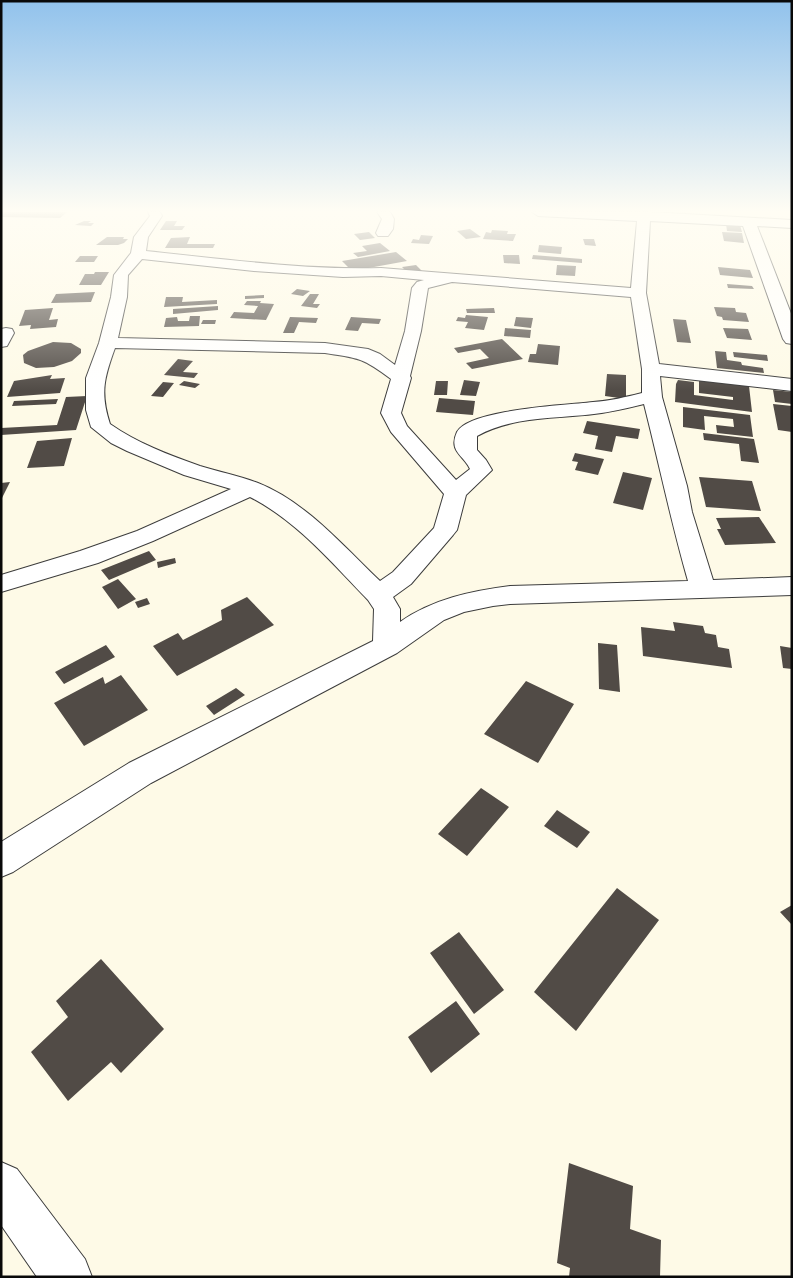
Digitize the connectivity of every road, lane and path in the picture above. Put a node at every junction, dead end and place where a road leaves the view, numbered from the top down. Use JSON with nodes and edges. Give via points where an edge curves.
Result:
{"nodes":[{"id":1,"x":124,"y":272,"type":"edge"},
{"id":2,"x":320,"y":272,"type":"edge"},
{"id":3,"x":640,"y":272,"type":"edge"},
{"id":4,"x":768,"y":272,"type":"edge"},
{"id":5,"x":450,"y":278,"type":"junction"},
{"id":6,"x":638,"y":293,"type":"junction"},
{"id":7,"x":787,"y":316,"type":"edge"},
{"id":8,"x":792,"y":339,"type":"edge"},
{"id":9,"x":108,"y":343,"type":"junction"},
{"id":10,"x":651,"y":369,"type":"junction"},
{"id":11,"x":402,"y":378,"type":"junction"},
{"id":12,"x":792,"y":385,"type":"edge"},
{"id":13,"x":652,"y":397,"type":"junction"},
{"id":14,"x":252,"y":488,"type":"junction"},
{"id":15,"x":455,"y":493,"type":"junction"},
{"id":16,"x":1,"y":584,"type":"edge"},
{"id":17,"x":792,"y":586,"type":"edge"},
{"id":18,"x":704,"y":589,"type":"junction"},
{"id":19,"x":378,"y":594,"type":"junction"},
{"id":20,"x":387,"y":646,"type":"junction"},
{"id":21,"x":1,"y":861,"type":"edge"},
{"id":22,"x":1,"y":1185,"type":"edge"},
{"id":23,"x":67,"y":1277,"type":"edge"}],
"edges":[{"from":1,"to":9,"type":"street"},
{"from":2,"to":5,"type":"street","via":[[381,272]]},
{"from":3,"to":6,"type":"street"},
{"from":4,"to":7,"type":"street"},
{"from":5,"to":6,"type":"street"},
{"from":5,"to":11,"type":"street","via":[[420,288],[414,332]]},
{"from":6,"to":10,"type":"street"},
{"from":7,"to":8,"type":"street"},
{"from":9,"to":11,"type":"street","via":[[349,350],[374,358]]},
{"from":9,"to":14,"type":"street","via":[[95,378],[96,410],[101,427],[142,450],[192,470]]},
{"from":10,"to":12,"type":"street"},
{"from":10,"to":13,"type":"street"},
{"from":11,"to":15,"type":"street","via":[[392,406],[392,418]]},
{"from":13,"to":15,"type":"street","via":[[623,404],[501,418],[480,425],[467,433],[464,444],[467,454],[481,466],[481,470]]},
{"from":13,"to":18,"type":"street","via":[[680,512]]},
{"from":14,"to":16,"type":"street","via":[[145,536]]},
{"from":14,"to":19,"type":"street","via":[[309,526]]},
{"from":15,"to":19,"type":"street","via":[[444,530],[402,578]]},
{"from":17,"to":18,"type":"street"},
{"from":18,"to":20,"type":"street","via":[[510,596],[480,600],[442,610]]},
{"from":19,"to":20,"type":"street","via":[[387,609]]},
{"from":20,"to":21,"type":"street","via":[[140,773]]},
{"from":22,"to":23,"type":"street"}]}
